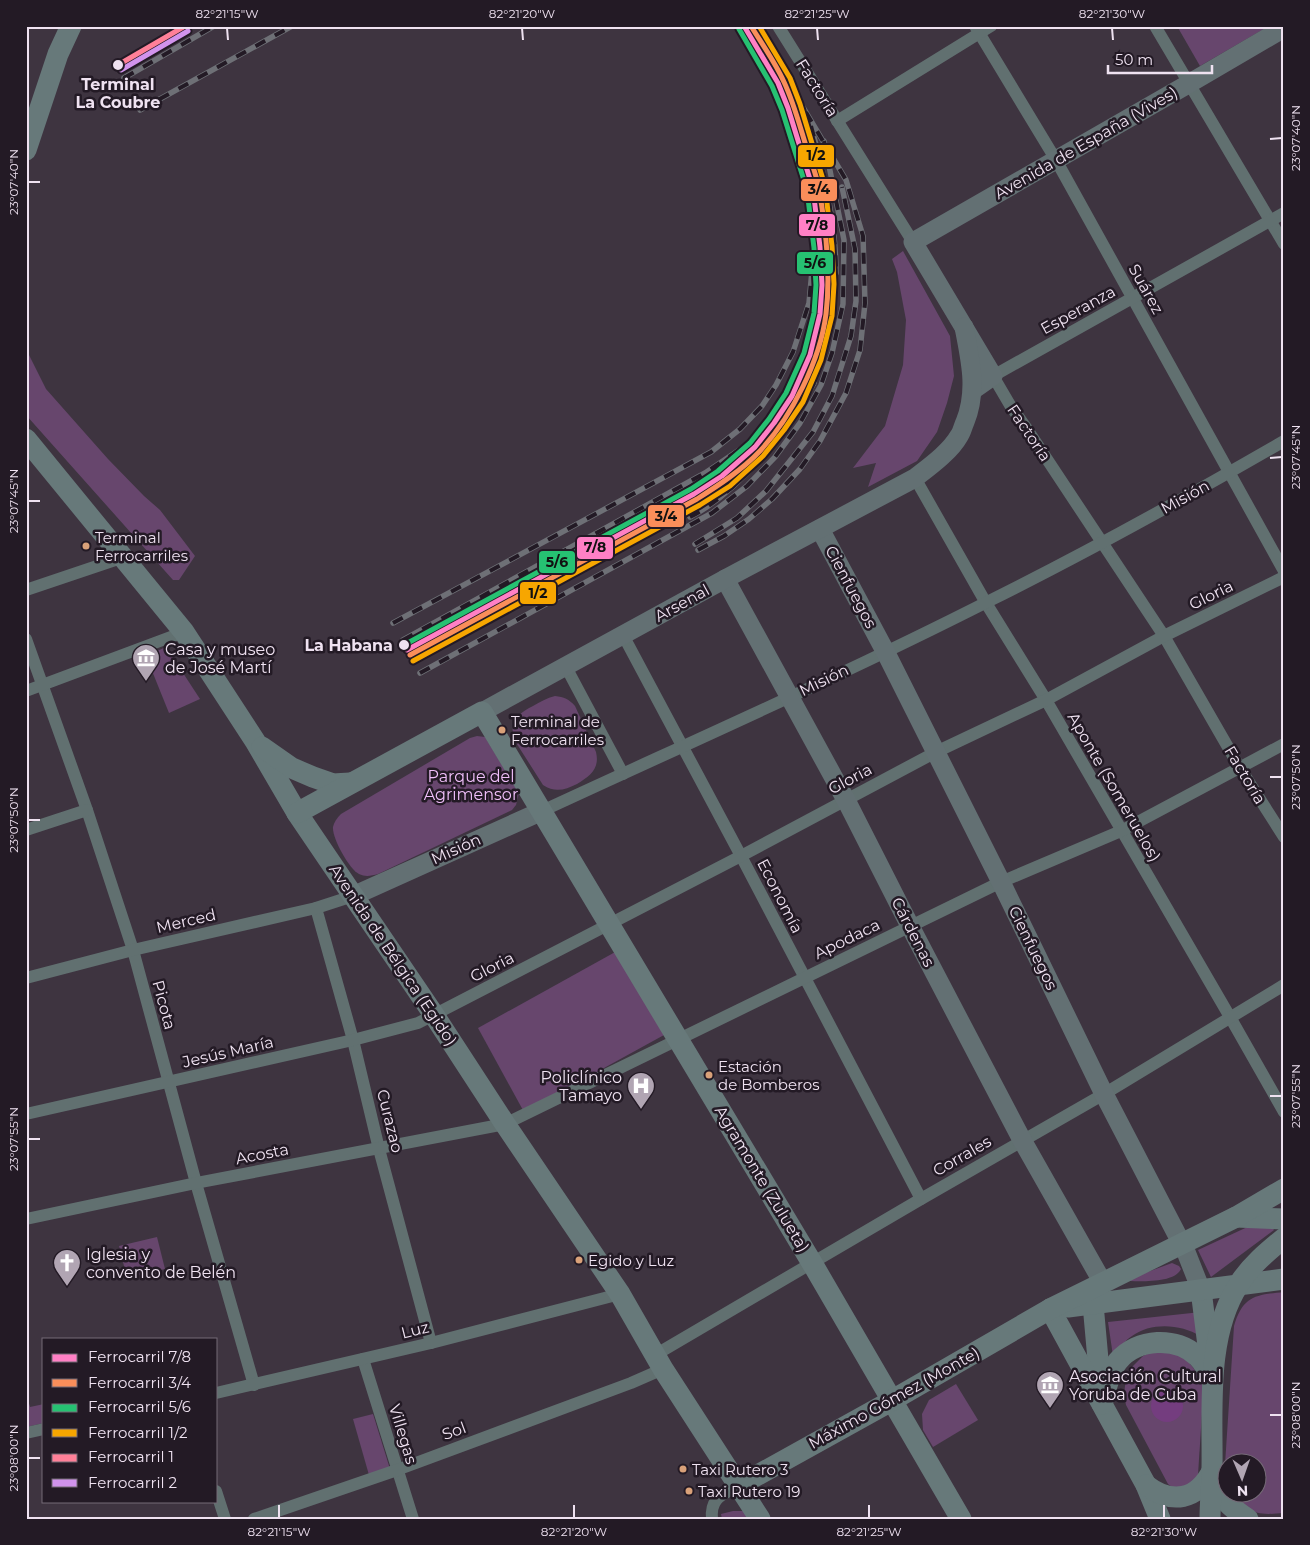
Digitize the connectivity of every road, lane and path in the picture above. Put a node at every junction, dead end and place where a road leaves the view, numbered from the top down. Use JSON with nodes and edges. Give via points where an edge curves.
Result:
{"nodes":[{"id":1,"x":71,"y":26,"type":"edge"},
{"id":2,"x":778,"y":26,"type":"edge"},
{"id":3,"x":991,"y":26,"type":"edge"},
{"id":4,"x":1155,"y":26,"type":"edge"},
{"id":5,"x":1284,"y":28,"type":"edge"},
{"id":6,"x":977,"y":30,"type":"edge"},
{"id":7,"x":1190,"y":83,"type":"junction"},
{"id":8,"x":26,"y":95,"type":"edge"},
{"id":9,"x":837,"y":122,"type":"junction"},
{"id":10,"x":33,"y":126,"type":"edge"},
{"id":11,"x":26,"y":150,"type":"edge"},
{"id":12,"x":1056,"y":160,"type":"junction"},
{"id":13,"x":1284,"y":213,"type":"edge"},
{"id":14,"x":1270,"y":220,"type":"junction"},
{"id":15,"x":913,"y":242,"type":"junction"},
{"id":16,"x":1284,"y":244,"type":"edge"},
{"id":17,"x":1133,"y":298,"type":"junction"},
{"id":18,"x":964,"y":327,"type":"junction"},
{"id":19,"x":993,"y":376,"type":"junction"},
{"id":20,"x":972,"y":390,"type":"junction"},
{"id":21,"x":26,"y":439,"type":"edge"},
{"id":22,"x":1284,"y":440,"type":"edge"},
{"id":23,"x":1230,"y":472,"type":"junction"},
{"id":24,"x":915,"y":478,"type":"junction"},
{"id":25,"x":820,"y":529,"type":"junction"},
{"id":26,"x":1102,"y":543,"type":"junction"},
{"id":27,"x":124,"y":557,"type":"junction"},
{"id":28,"x":1284,"y":571,"type":"edge"},
{"id":29,"x":1284,"y":577,"type":"edge"},
{"id":30,"x":725,"y":580,"type":"junction"},
{"id":31,"x":26,"y":590,"type":"edge"},
{"id":32,"x":986,"y":603,"type":"junction"},
{"id":33,"x":184,"y":632,"type":"junction"},
{"id":34,"x":623,"y":635,"type":"junction"},
{"id":35,"x":1164,"y":636,"type":"junction"},
{"id":36,"x":26,"y":639,"type":"edge"},
{"id":37,"x":886,"y":651,"type":"junction"},
{"id":38,"x":566,"y":667,"type":"junction"},
{"id":39,"x":42,"y":685,"type":"junction"},
{"id":40,"x":26,"y":691,"type":"edge"},
{"id":41,"x":790,"y":697,"type":"junction"},
{"id":42,"x":1046,"y":700,"type":"junction"},
{"id":43,"x":482,"y":712,"type":"junction"},
{"id":44,"x":254,"y":741,"type":"junction"},
{"id":45,"x":1284,"y":744,"type":"edge"},
{"id":46,"x":682,"y":746,"type":"junction"},
{"id":47,"x":936,"y":752,"type":"junction"},
{"id":48,"x":1240,"y":768,"type":"junction"},
{"id":49,"x":623,"y":774,"type":"junction"},
{"id":50,"x":350,"y":783,"type":"junction"},
{"id":51,"x":846,"y":800,"type":"junction"},
{"id":52,"x":87,"y":810,"type":"junction"},
{"id":53,"x":542,"y":811,"type":"junction"},
{"id":54,"x":296,"y":813,"type":"junction"},
{"id":55,"x":26,"y":830,"type":"edge"},
{"id":56,"x":1121,"y":831,"type":"junction"},
{"id":57,"x":1284,"y":837,"type":"edge"},
{"id":58,"x":741,"y":856,"type":"junction"},
{"id":59,"x":1001,"y":882,"type":"junction"},
{"id":60,"x":353,"y":896,"type":"junction"},
{"id":61,"x":316,"y":908,"type":"junction"},
{"id":62,"x":609,"y":925,"type":"junction"},
{"id":63,"x":910,"y":926,"type":"junction"},
{"id":64,"x":133,"y":950,"type":"junction"},
{"id":65,"x":26,"y":978,"type":"edge"},
{"id":66,"x":804,"y":978,"type":"junction"},
{"id":67,"x":1284,"y":985,"type":"edge"},
{"id":68,"x":434,"y":1014,"type":"junction"},
{"id":69,"x":1230,"y":1017,"type":"junction"},
{"id":70,"x":678,"y":1039,"type":"junction"},
{"id":71,"x":353,"y":1040,"type":"junction"},
{"id":72,"x":169,"y":1082,"type":"junction"},
{"id":73,"x":1104,"y":1094,"type":"junction"},
{"id":74,"x":1284,"y":1112,"type":"edge"},
{"id":75,"x":26,"y":1114,"type":"edge"},
{"id":76,"x":505,"y":1124,"type":"junction"},
{"id":77,"x":1022,"y":1140,"type":"junction"},
{"id":78,"x":379,"y":1148,"type":"junction"},
{"id":79,"x":196,"y":1183,"type":"junction"},
{"id":80,"x":1284,"y":1189,"type":"edge"},
{"id":81,"x":920,"y":1199,"type":"junction"},
{"id":82,"x":1236,"y":1217,"type":"junction"},
{"id":83,"x":26,"y":1219,"type":"edge"},
{"id":84,"x":1284,"y":1219,"type":"edge"},
{"id":85,"x":1284,"y":1238,"type":"edge"},
{"id":86,"x":1182,"y":1244,"type":"junction"},
{"id":87,"x":812,"y":1262,"type":"junction"},
{"id":88,"x":1284,"y":1280,"type":"edge"},
{"id":89,"x":1103,"y":1283,"type":"junction"},
{"id":90,"x":1238,"y":1285,"type":"junction"},
{"id":91,"x":1201,"y":1290,"type":"junction"},
{"id":92,"x":620,"y":1294,"type":"junction"},
{"id":93,"x":1093,"y":1304,"type":"junction"},
{"id":94,"x":1050,"y":1309,"type":"junction"},
{"id":95,"x":431,"y":1343,"type":"junction"},
{"id":96,"x":363,"y":1359,"type":"junction"},
{"id":97,"x":659,"y":1362,"type":"junction"},
{"id":98,"x":1212,"y":1379,"type":"junction"},
{"id":99,"x":254,"y":1385,"type":"junction"},
{"id":100,"x":918,"y":1386,"type":"junction"},
{"id":101,"x":218,"y":1393,"type":"edge"},
{"id":102,"x":892,"y":1401,"type":"junction"},
{"id":103,"x":1102,"y":1404,"type":"junction"},
{"id":104,"x":906,"y":1426,"type":"junction"},
{"id":105,"x":42,"y":1429,"type":"edge"},
{"id":106,"x":26,"y":1433,"type":"edge"},
{"id":107,"x":397,"y":1470,"type":"junction"},
{"id":108,"x":1212,"y":1471,"type":"junction"},
{"id":109,"x":1146,"y":1485,"type":"junction"},
{"id":110,"x":738,"y":1486,"type":"junction"},
{"id":111,"x":218,"y":1497,"type":"edge"},
{"id":112,"x":225,"y":1519,"type":"edge"},
{"id":113,"x":254,"y":1519,"type":"edge"},
{"id":114,"x":413,"y":1519,"type":"edge"},
{"id":115,"x":712,"y":1519,"type":"edge"},
{"id":116,"x":760,"y":1519,"type":"edge"},
{"id":117,"x":961,"y":1519,"type":"edge"},
{"id":118,"x":1160,"y":1519,"type":"edge"},
{"id":119,"x":1210,"y":1519,"type":"edge"},
{"id":120,"x":1248,"y":1519,"type":"edge"}],
"edges":[{"from":1,"to":10,"type":"main road"},
{"from":2,"to":9,"type":"street","name":"Factoría"},
{"from":3,"to":6,"type":"street"},
{"from":4,"to":7,"type":"street"},
{"from":5,"to":7,"type":"street","name":"Avenida de España (Vives)"},
{"from":6,"to":9,"type":"street"},
{"from":6,"to":12,"type":"street","name":"Suárez"},
{"from":7,"to":12,"type":"street","name":"Avenida de España (Vives)"},
{"from":7,"to":14,"type":"street"},
{"from":8,"to":10,"type":"main road","via":[[37,106]]},
{"from":9,"to":15,"type":"street","name":"Factoría"},
{"from":10,"to":11,"type":"main road"},
{"from":12,"to":15,"type":"street","name":"Avenida de España (Vives)"},
{"from":12,"to":17,"type":"street","name":"Suárez"},
{"from":13,"to":14,"type":"street","name":"Esperanza"},
{"from":14,"to":16,"type":"street"},
{"from":14,"to":17,"type":"street","name":"Esperanza"},
{"from":15,"to":18,"type":"street","name":"Factoría"},
{"from":17,"to":19,"type":"street","name":"Esperanza"},
{"from":17,"to":23,"type":"street","name":"Suárez"},
{"from":18,"to":19,"type":"street","name":"Factoría"},
{"from":18,"to":20,"type":"street","name":"Arsenal"},
{"from":19,"to":20,"type":"street"},
{"from":19,"to":26,"type":"street","name":"Factoría"},
{"from":20,"to":24,"type":"street","name":"Arsenal","via":[[970,411],[959,436],[941,457]]},
{"from":21,"to":27,"type":"main road","name":"Avenida de Bélgica (Egido)"},
{"from":22,"to":23,"type":"street","name":"Misión"},
{"from":23,"to":26,"type":"street","name":"Misión"},
{"from":23,"to":28,"type":"street","name":"Suárez"},
{"from":24,"to":25,"type":"street","name":"Arsenal"},
{"from":24,"to":32,"type":"street","name":"Aponte (Someruelos)"},
{"from":25,"to":30,"type":"street","name":"Arsenal"},
{"from":25,"to":37,"type":"street","name":"Cienfuegos"},
{"from":26,"to":32,"type":"street","name":"Misión"},
{"from":26,"to":35,"type":"street","name":"Factoría"},
{"from":27,"to":31,"type":"street"},
{"from":27,"to":33,"type":"main road","name":"Avenida de Bélgica (Egido)"},
{"from":29,"to":35,"type":"street","name":"Gloria"},
{"from":30,"to":34,"type":"street","name":"Arsenal"},
{"from":30,"to":41,"type":"street","name":"Cárdenas"},
{"from":32,"to":37,"type":"street","name":"Misión"},
{"from":32,"to":42,"type":"street","name":"Aponte (Someruelos)"},
{"from":33,"to":39,"type":"street"},
{"from":33,"to":44,"type":"main road","name":"Avenida de Bélgica (Egido)"},
{"from":34,"to":38,"type":"street","name":"Arsenal"},
{"from":34,"to":46,"type":"street","name":"Economía"},
{"from":35,"to":42,"type":"street","name":"Gloria"},
{"from":35,"to":48,"type":"street","name":"Factoría"},
{"from":36,"to":39,"type":"street","name":"Picota"},
{"from":37,"to":41,"type":"street","name":"Misión"},
{"from":37,"to":47,"type":"street","name":"Cienfuegos"},
{"from":38,"to":43,"type":"street","name":"Arsenal"},
{"from":38,"to":49,"type":"street"},
{"from":39,"to":40,"type":"street"},
{"from":39,"to":52,"type":"street","name":"Picota"},
{"from":41,"to":46,"type":"street","name":"Misión"},
{"from":41,"to":51,"type":"street","name":"Cárdenas"},
{"from":42,"to":47,"type":"street","name":"Gloria"},
{"from":42,"to":56,"type":"street","name":"Aponte (Someruelos)"},
{"from":43,"to":50,"type":"main road","name":"Arsenal"},
{"from":43,"to":53,"type":"main road","name":"Agramonte (Zulueta)"},
{"from":44,"to":50,"type":"main road","via":[[292,768],[333,784]]},
{"from":44,"to":54,"type":"main road","name":"Avenida de Bélgica (Egido)"},
{"from":45,"to":48,"type":"street","name":"Apodaca"},
{"from":46,"to":49,"type":"street","name":"Misión"},
{"from":46,"to":58,"type":"street","name":"Economía"},
{"from":47,"to":51,"type":"street","name":"Gloria"},
{"from":47,"to":59,"type":"street","name":"Cienfuegos"},
{"from":48,"to":56,"type":"street","name":"Apodaca"},
{"from":48,"to":57,"type":"street","name":"Factoría"},
{"from":49,"to":53,"type":"street","name":"Misión"},
{"from":50,"to":54,"type":"main road","name":"Arsenal"},
{"from":51,"to":58,"type":"street","name":"Gloria"},
{"from":51,"to":63,"type":"street","name":"Cárdenas"},
{"from":52,"to":55,"type":"street"},
{"from":52,"to":64,"type":"street","name":"Picota"},
{"from":53,"to":60,"type":"street","name":"Misión"},
{"from":53,"to":62,"type":"main road","name":"Agramonte (Zulueta)"},
{"from":54,"to":60,"type":"main road","name":"Avenida de Bélgica (Egido)"},
{"from":56,"to":59,"type":"street","name":"Apodaca"},
{"from":56,"to":69,"type":"street","name":"Aponte (Someruelos)"},
{"from":58,"to":62,"type":"street","name":"Gloria"},
{"from":58,"to":66,"type":"street","name":"Economía"},
{"from":59,"to":63,"type":"street","name":"Apodaca"},
{"from":59,"to":73,"type":"street","name":"Cienfuegos"},
{"from":60,"to":61,"type":"street","name":"Merced"},
{"from":60,"to":68,"type":"main road","name":"Avenida de Bélgica (Egido)"},
{"from":61,"to":64,"type":"street","name":"Merced"},
{"from":61,"to":71,"type":"street","name":"Curazao"},
{"from":62,"to":68,"type":"street","name":"Gloria"},
{"from":62,"to":70,"type":"main road","name":"Agramonte (Zulueta)"},
{"from":63,"to":66,"type":"street","name":"Apodaca"},
{"from":63,"to":77,"type":"street","name":"Cárdenas"},
{"from":64,"to":65,"type":"street","name":"Merced"},
{"from":64,"to":72,"type":"street","name":"Picota"},
{"from":66,"to":70,"type":"street","name":"Apodaca"},
{"from":66,"to":81,"type":"street","name":"Economía"},
{"from":67,"to":69,"type":"street","name":"Corrales"},
{"from":68,"to":71,"type":"street","name":"Jesús María","via":[[418,1023]]},
{"from":68,"to":76,"type":"main road","name":"Avenida de Bélgica (Egido)"},
{"from":69,"to":73,"type":"street","name":"Corrales"},
{"from":69,"to":74,"type":"street","name":"Aponte (Someruelos)"},
{"from":70,"to":76,"type":"street","name":"Apodaca"},
{"from":70,"to":87,"type":"main road","name":"Agramonte (Zulueta)"},
{"from":71,"to":72,"type":"street","name":"Jesús María"},
{"from":71,"to":78,"type":"street","name":"Curazao"},
{"from":72,"to":75,"type":"street","name":"Jesús María"},
{"from":72,"to":79,"type":"street","name":"Picota"},
{"from":73,"to":77,"type":"street","name":"Corrales"},
{"from":73,"to":86,"type":"street","name":"Cienfuegos"},
{"from":76,"to":78,"type":"street","name":"Acosta"},
{"from":76,"to":92,"type":"main road","name":"Avenida de Bélgica (Egido)"},
{"from":77,"to":81,"type":"street","name":"Corrales"},
{"from":77,"to":89,"type":"street","name":"Cárdenas"},
{"from":78,"to":79,"type":"street","name":"Acosta"},
{"from":78,"to":95,"type":"street","name":"Curazao"},
{"from":79,"to":83,"type":"street","name":"Acosta"},
{"from":79,"to":99,"type":"street","name":"Picota"},
{"from":80,"to":82,"type":"main road","name":"Máximo Gómez (Monte)"},
{"from":81,"to":87,"type":"street","name":"Corrales"},
{"from":82,"to":84,"type":"main road"},
{"from":82,"to":86,"type":"main road","name":"Máximo Gómez (Monte)"},
{"from":85,"to":90,"type":"main road","via":[[1255,1264]]},
{"from":86,"to":89,"type":"main road","name":"Máximo Gómez (Monte)"},
{"from":86,"to":91,"type":"street","name":"Cienfuegos"},
{"from":87,"to":97,"type":"street","name":"Corrales"},
{"from":87,"to":102,"type":"main road","name":"Agramonte (Zulueta)"},
{"from":88,"to":90,"type":"main road","name":"Máximo Gómez (Monte)"},
{"from":89,"to":93,"type":"main road"},
{"from":89,"to":94,"type":"main road","name":"Máximo Gómez (Monte)"},
{"from":90,"to":91,"type":"main road","name":"Máximo Gómez (Monte)"},
{"from":90,"to":98,"type":"main road","via":[[1224,1319]]},
{"from":91,"to":93,"type":"main road","name":"Máximo Gómez (Monte)"},
{"from":91,"to":98,"type":"main road","name":"Cienfuegos"},
{"from":92,"to":95,"type":"street","name":"Luz"},
{"from":92,"to":97,"type":"main road","name":"Avenida de Bélgica (Egido)"},
{"from":93,"to":94,"type":"main road","name":"Máximo Gómez (Monte)"},
{"from":93,"to":103,"type":"main road"},
{"from":94,"to":100,"type":"main road","name":"Máximo Gómez (Monte)"},
{"from":94,"to":103,"type":"main road"},
{"from":95,"to":96,"type":"street","name":"Luz"},
{"from":96,"to":99,"type":"street","name":"Luz"},
{"from":96,"to":107,"type":"street","name":"Villegas"},
{"from":97,"to":107,"type":"street","name":"Sol","via":[[631,1383]]},
{"from":97,"to":110,"type":"main road","name":"Avenida de Bélgica (Egido)"},
{"from":98,"to":103,"type":"main road","via":[[1204,1364],[1190,1350],[1171,1343],[1155,1342],[1128,1351],[1118,1360]]},
{"from":98,"to":108,"type":"main road"},
{"from":99,"to":101,"type":"street","name":"Luz"},
{"from":100,"to":102,"type":"main road","name":"Máximo Gómez (Monte)"},
{"from":100,"to":104,"type":"main road","via":[[910,1402]]},
{"from":102,"to":104,"type":"main road","name":"Agramonte (Zulueta)"},
{"from":102,"to":110,"type":"main road","name":"Máximo Gómez (Monte)"},
{"from":103,"to":109,"type":"main road"},
{"from":104,"to":117,"type":"main road","name":"Agramonte (Zulueta)"},
{"from":105,"to":106,"type":"street"},
{"from":107,"to":113,"type":"street","name":"Sol"},
{"from":107,"to":114,"type":"street","name":"Villegas"},
{"from":108,"to":109,"type":"main road","via":[[1207,1482],[1189,1496],[1166,1497]]},
{"from":108,"to":119,"type":"main road"},
{"from":108,"to":120,"type":"main road","via":[[1220,1495]]},
{"from":109,"to":118,"type":"main road"},
{"from":110,"to":115,"type":"street","via":[[716,1499],[711,1507]]},
{"from":110,"to":116,"type":"main road","name":"Avenida de Bélgica (Egido)"},
{"from":111,"to":112,"type":"street"}]}
